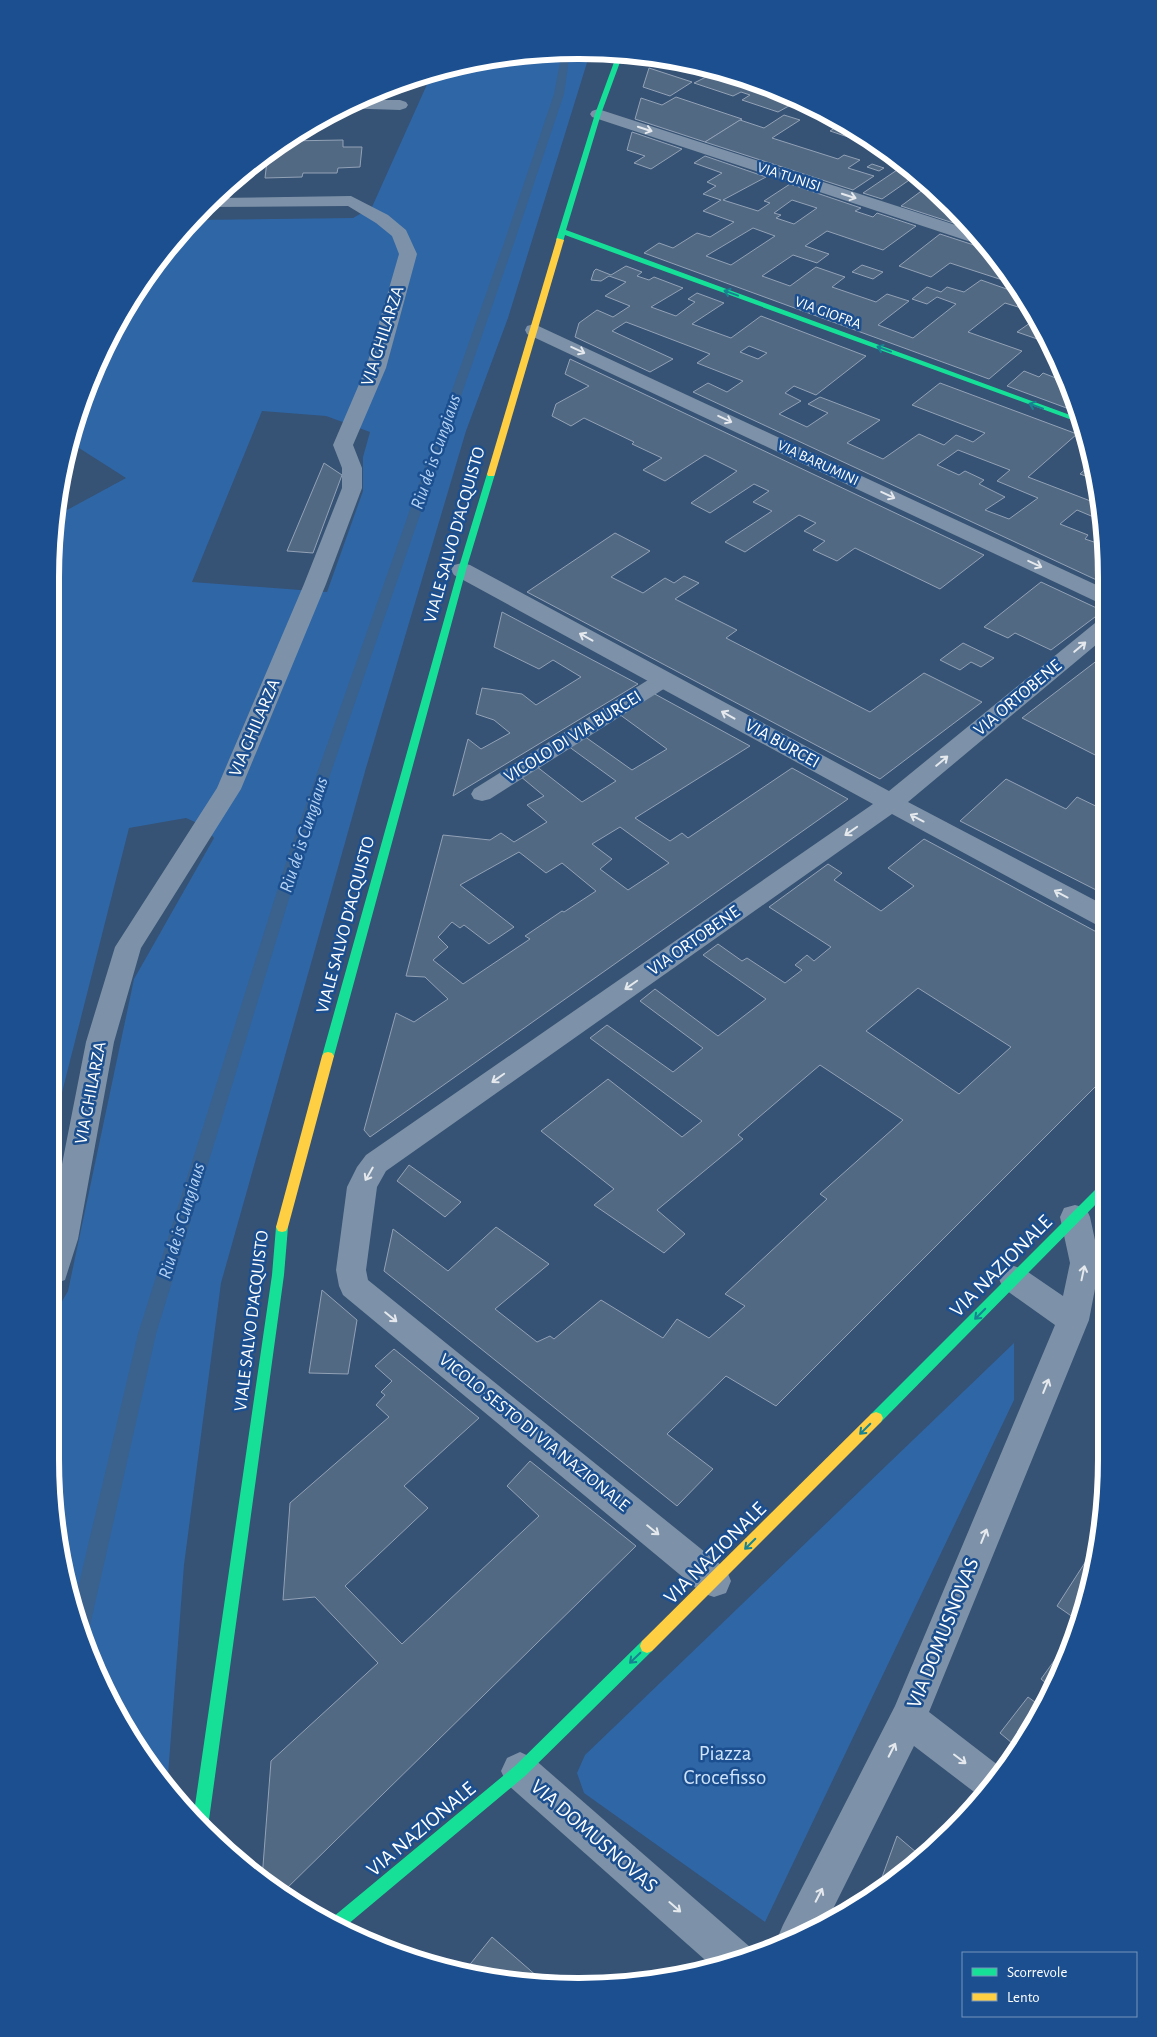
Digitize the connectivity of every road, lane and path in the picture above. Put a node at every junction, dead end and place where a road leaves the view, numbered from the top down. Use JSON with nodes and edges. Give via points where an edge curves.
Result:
{"nodes":[{"id":1,"x":618,"y":60,"type":"edge"},
{"id":2,"x":364,"y":105,"type":"edge"},
{"id":3,"x":400,"y":105,"type":"dead end"},
{"id":4,"x":598,"y":114,"type":"junction"},
{"id":5,"x":219,"y":204,"type":"edge"},
{"id":6,"x":564,"y":232,"type":"junction"},
{"id":7,"x":968,"y":235,"type":"edge"},
{"id":8,"x":534,"y":330,"type":"junction"},
{"id":9,"x":1073,"y":419,"type":"edge"},
{"id":10,"x":462,"y":570,"type":"junction"},
{"id":11,"x":1098,"y":594,"type":"edge"},
{"id":12,"x":1098,"y":632,"type":"edge"},
{"id":13,"x":663,"y":680,"type":"junction"},
{"id":14,"x":482,"y":794,"type":"dead end"},
{"id":15,"x":890,"y":803,"type":"junction"},
{"id":16,"x":1098,"y":913,"type":"edge"},
{"id":17,"x":1098,"y":1193,"type":"edge"},
{"id":18,"x":1075,"y":1217,"type":"junction"},
{"id":19,"x":59,"y":1253,"type":"edge"},
{"id":20,"x":1014,"y":1279,"type":"junction"},
{"id":21,"x":354,"y":1286,"type":"joint"},
{"id":22,"x":1073,"y":1320,"type":"junction"},
{"id":23,"x":714,"y":1581,"type":"junction"},
{"id":24,"x":908,"y":1719,"type":"junction"},
{"id":25,"x":520,"y":1771,"type":"junction"},
{"id":26,"x":987,"y":1780,"type":"edge"},
{"id":27,"x":202,"y":1816,"type":"edge"},
{"id":28,"x":341,"y":1921,"type":"edge"},
{"id":29,"x":802,"y":1928,"type":"edge"},
{"id":30,"x":731,"y":1956,"type":"edge"}],
"edges":[{"from":1,"to":4,"type":"street","name":"VIALE SALVO D'ACQUISTO"},
{"from":2,"to":3,"type":"street"},
{"from":4,"to":6,"type":"street","name":"VIALE SALVO D'ACQUISTO"},
{"from":4,"to":7,"type":"street","name":"VIA TUNISI","one_way":true},
{"from":5,"to":19,"type":"street","name":"VIA GHILARZA","via":[[351,201],[400,234],[408,254],[376,368],[343,445],[352,468],[352,488],[315,584],[229,789],[128,946],[100,1042]]},
{"from":6,"to":8,"type":"street","name":"VIALE SALVO D'ACQUISTO"},
{"from":9,"to":6,"type":"street","name":"VIA GIOFRA","one_way":true},
{"from":8,"to":10,"type":"street","name":"VIALE SALVO D'ACQUISTO"},
{"from":8,"to":11,"type":"street","name":"VIA BARUMINI","one_way":true},
{"from":13,"to":10,"type":"street","name":"VIA BURCEI","one_way":true},
{"from":10,"to":27,"type":"street","name":"VIALE SALVO D'ACQUISTO","via":[[283,1219],[278,1275]]},
{"from":15,"to":12,"type":"street","name":"VIA ORTOBENE","one_way":true},
{"from":13,"to":14,"type":"lane","name":"VICOLO DI VIA BURCEI"},
{"from":15,"to":13,"type":"street","name":"VIA BURCEI","one_way":true},
{"from":16,"to":15,"type":"street","name":"VIA BURCEI","one_way":true},
{"from":15,"to":21,"type":"street","name":"VIA ORTOBENE","one_way":true,"via":[[376,1163],[362,1187],[350,1270]]},
{"from":17,"to":18,"type":"street","name":"VIA NAZIONALE"},
{"from":18,"to":20,"type":"street","name":"VIA NAZIONALE"},
{"from":22,"to":18,"type":"street","name":"VIA DOMUSNOVAS","one_way":true,"via":[[1085,1263]]},
{"from":20,"to":22,"type":"street"},
{"from":20,"to":23,"type":"street","name":"VIA NAZIONALE","one_way":true},
{"from":21,"to":23,"type":"street","name":"VICOLO SESTO DI VIA NAZIONALE","one_way":true},
{"from":24,"to":22,"type":"street","name":"VIA DOMUSNOVAS","one_way":true},
{"from":23,"to":25,"type":"street","name":"VIA NAZIONALE","one_way":true},
{"from":24,"to":26,"type":"street","one_way":true},
{"from":29,"to":24,"type":"street","name":"VIA DOMUSNOVAS","one_way":true},
{"from":25,"to":28,"type":"street","name":"VIA NAZIONALE"},
{"from":25,"to":30,"type":"street","name":"VIA DOMUSNOVAS","one_way":true}]}
